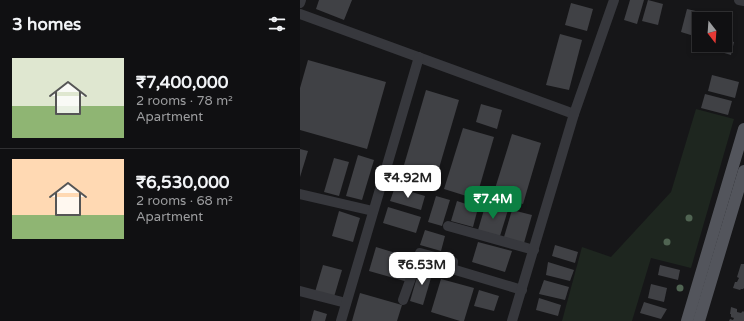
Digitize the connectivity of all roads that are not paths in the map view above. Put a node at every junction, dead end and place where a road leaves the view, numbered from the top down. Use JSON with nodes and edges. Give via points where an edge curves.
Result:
{"nodes":[{"id":1,"x":614,"y":0,"type":"edge"},
{"id":2,"x":739,"y":0,"type":"edge"},
{"id":3,"x":744,"y":1,"type":"edge"},
{"id":4,"x":300,"y":14,"type":"edge"},
{"id":5,"x":419,"y":57,"type":"junction"},
{"id":6,"x":574,"y":114,"type":"junction"},
{"id":7,"x":744,"y":130,"type":"edge"},
{"id":8,"x":744,"y":171,"type":"edge"},
{"id":9,"x":300,"y":194,"type":"edge"},
{"id":10,"x":373,"y":212,"type":"junction"},
{"id":11,"x":448,"y":226,"type":"dead end"},
{"id":12,"x":534,"y":250,"type":"junction"},
{"id":13,"x":522,"y":290,"type":"junction"},
{"id":14,"x":300,"y":291,"type":"edge"},
{"id":15,"x":403,"y":300,"type":"dead end"},
{"id":16,"x":346,"y":303,"type":"junction"},
{"id":17,"x":341,"y":321,"type":"edge"},
{"id":18,"x":512,"y":321,"type":"edge"},
{"id":19,"x":687,"y":321,"type":"edge"},
{"id":20,"x":699,"y":321,"type":"edge"}],
"edges":[{"from":1,"to":6,"type":"street"},
{"from":2,"to":3,"type":"street"},
{"from":4,"to":5,"type":"street"},
{"from":5,"to":6,"type":"street"},
{"from":5,"to":10,"type":"street"},
{"from":6,"to":12,"type":"street"},
{"from":7,"to":19,"type":"main road"},
{"from":8,"to":20,"type":"main road"},
{"from":9,"to":10,"type":"street"},
{"from":10,"to":16,"type":"street"},
{"from":11,"to":12,"type":"street"},
{"from":12,"to":13,"type":"street"},
{"from":13,"to":15,"type":"street","via":[[452,269],[453,262],[420,254]]},
{"from":13,"to":18,"type":"street"},
{"from":14,"to":16,"type":"street"},
{"from":16,"to":17,"type":"street"}]}
